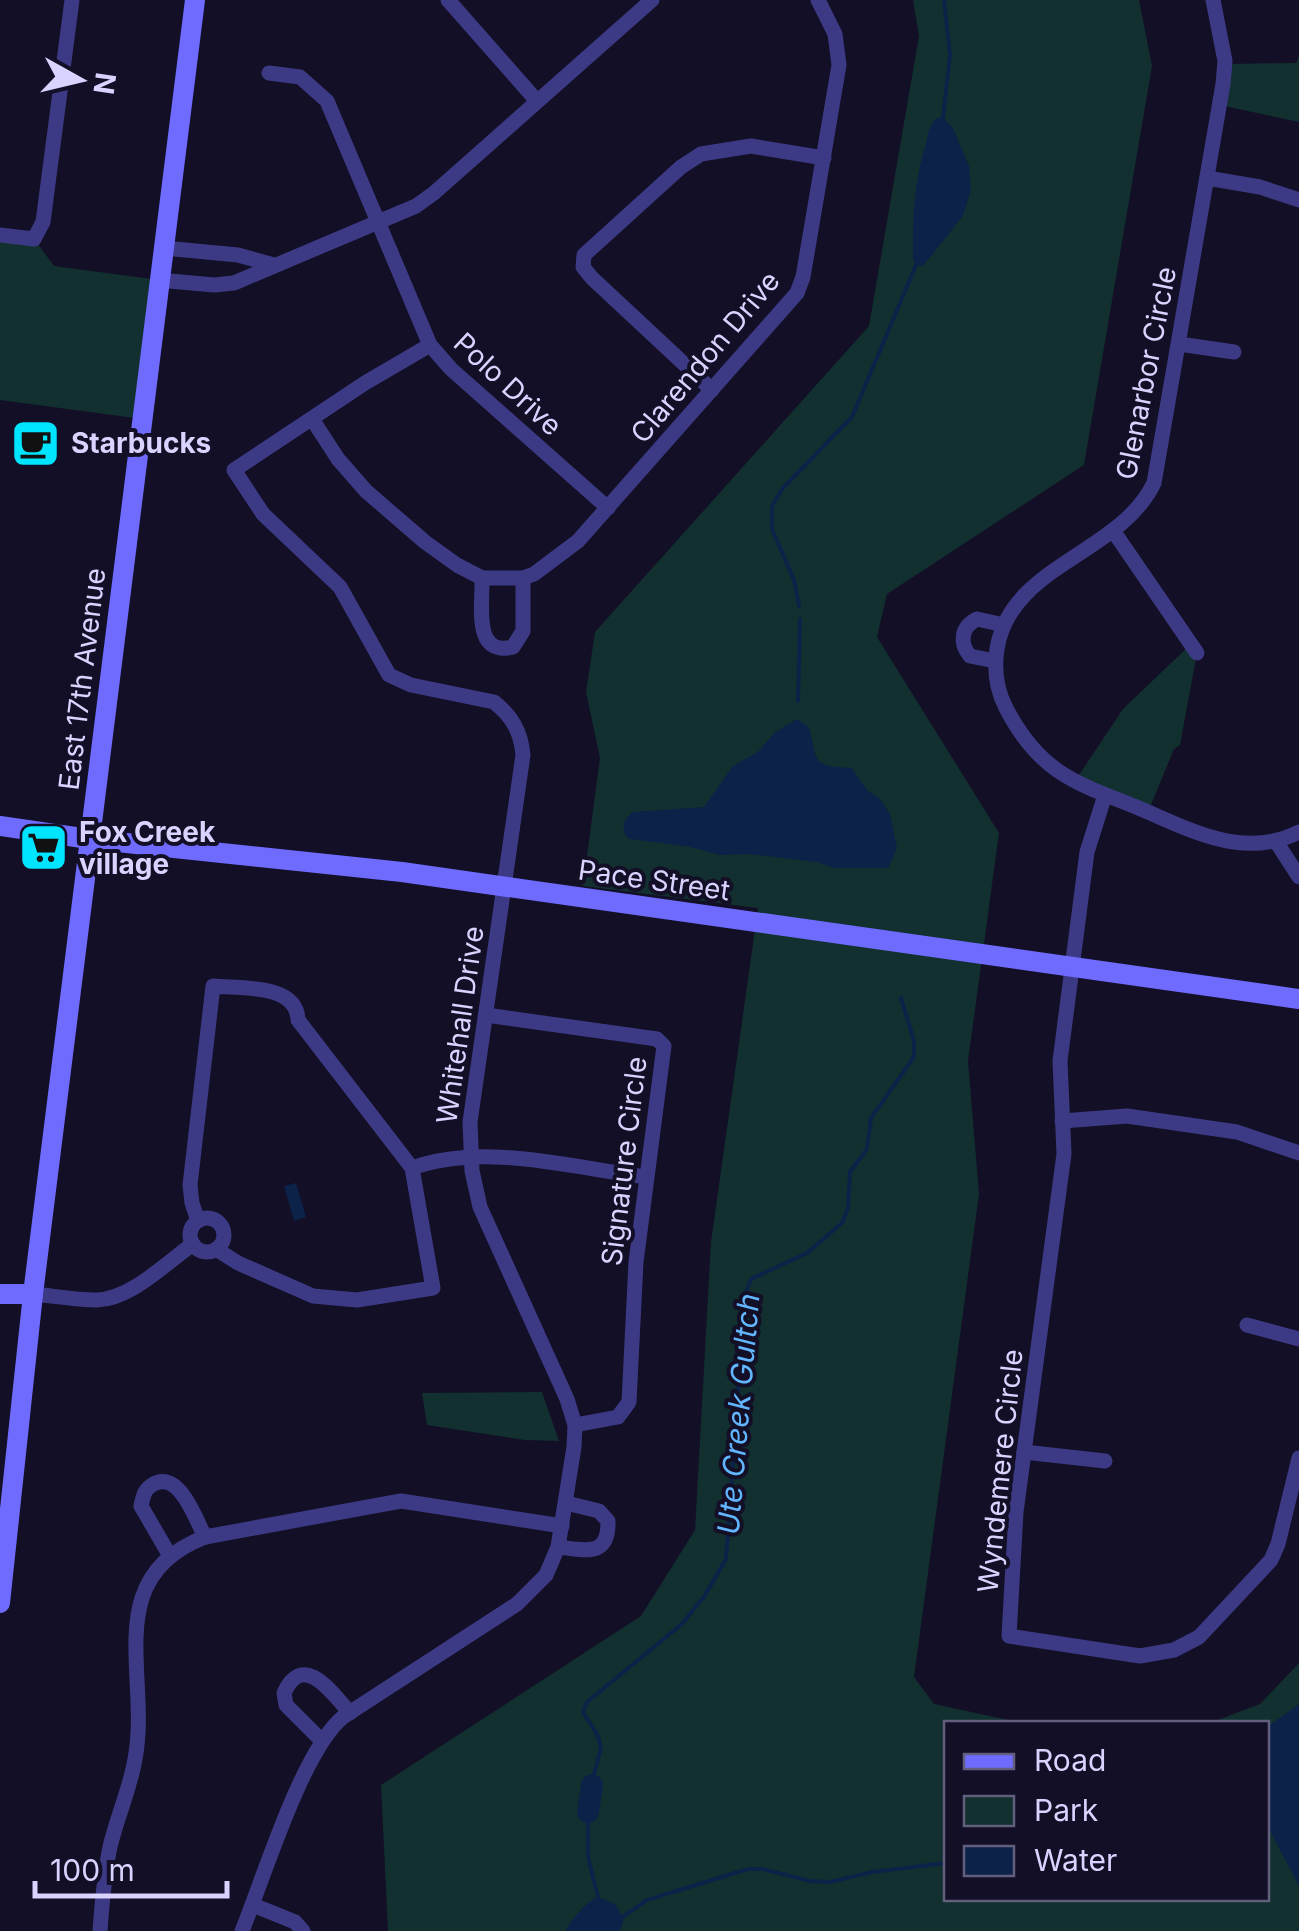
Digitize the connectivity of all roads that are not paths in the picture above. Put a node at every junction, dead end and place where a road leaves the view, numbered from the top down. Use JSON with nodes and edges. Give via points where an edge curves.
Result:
{"nodes":[{"id":1,"x":72,"y":0,"type":"edge"},
{"id":2,"x":195,"y":0,"type":"edge"},
{"id":3,"x":448,"y":0,"type":"edge"},
{"id":4,"x":652,"y":0,"type":"edge"},
{"id":5,"x":818,"y":0,"type":"edge"},
{"id":6,"x":1213,"y":0,"type":"edge"},
{"id":7,"x":269,"y":72,"type":"dead end"},
{"id":8,"x":536,"y":100,"type":"junction"},
{"id":9,"x":824,"y":158,"type":"junction"},
{"id":10,"x":1207,"y":178,"type":"junction"},
{"id":11,"x":1299,"y":200,"type":"edge"},
{"id":12,"x":378,"y":222,"type":"junction"},
{"id":13,"x":0,"y":235,"type":"edge"},
{"id":14,"x":164,"y":248,"type":"junction"},
{"id":15,"x":274,"y":265,"type":"junction"},
{"id":16,"x":160,"y":280,"type":"junction"},
{"id":17,"x":1179,"y":344,"type":"junction"},
{"id":18,"x":430,"y":345,"type":"junction"},
{"id":19,"x":1234,"y":352,"type":"dead end"},
{"id":20,"x":712,"y":390,"type":"junction"},
{"id":21,"x":312,"y":419,"type":"junction"},
{"id":22,"x":608,"y":508,"type":"junction"},
{"id":23,"x":1114,"y":532,"type":"junction"},
{"id":24,"x":482,"y":578,"type":"junction"},
{"id":25,"x":524,"y":578,"type":"junction"},
{"id":26,"x":1004,"y":625,"type":"junction"},
{"id":27,"x":1198,"y":653,"type":"dead end"},
{"id":28,"x":996,"y":661,"type":"junction"},
{"id":29,"x":1105,"y":795,"type":"junction"},
{"id":30,"x":0,"y":826,"type":"edge"},
{"id":31,"x":1299,"y":832,"type":"edge"},
{"id":32,"x":89,"y":839,"type":"junction"},
{"id":33,"x":1277,"y":842,"type":"junction"},
{"id":34,"x":1299,"y":877,"type":"edge"},
{"id":35,"x":504,"y":886,"type":"junction"},
{"id":36,"x":1072,"y":967,"type":"junction"},
{"id":37,"x":1299,"y":999,"type":"edge"},
{"id":38,"x":486,"y":1016,"type":"junction"},
{"id":39,"x":1062,"y":1121,"type":"junction"},
{"id":40,"x":1299,"y":1153,"type":"edge"},
{"id":41,"x":471,"y":1158,"type":"junction"},
{"id":42,"x":412,"y":1168,"type":"junction"},
{"id":43,"x":646,"y":1177,"type":"junction"},
{"id":44,"x":198,"y":1221,"type":"junction"},
{"id":45,"x":193,"y":1244,"type":"junction"},
{"id":46,"x":216,"y":1249,"type":"junction"},
{"id":47,"x":0,"y":1294,"type":"edge"},
{"id":48,"x":33,"y":1294,"type":"junction"},
{"id":49,"x":1248,"y":1325,"type":"dead end"},
{"id":50,"x":1299,"y":1339,"type":"edge"},
{"id":51,"x":575,"y":1425,"type":"junction"},
{"id":52,"x":1024,"y":1452,"type":"junction"},
{"id":53,"x":1299,"y":1458,"type":"edge"},
{"id":54,"x":1105,"y":1461,"type":"dead end"},
{"id":55,"x":566,"y":1503,"type":"junction"},
{"id":56,"x":562,"y":1526,"type":"junction"},
{"id":57,"x":206,"y":1536,"type":"junction"},
{"id":58,"x":558,"y":1547,"type":"junction"},
{"id":59,"x":170,"y":1556,"type":"junction"},
{"id":60,"x":0,"y":1603,"type":"edge"},
{"id":61,"x":350,"y":1712,"type":"junction"},
{"id":62,"x":321,"y":1740,"type":"junction"},
{"id":63,"x":252,"y":1905,"type":"junction"},
{"id":64,"x":100,"y":1931,"type":"edge"},
{"id":65,"x":242,"y":1931,"type":"edge"},
{"id":66,"x":303,"y":1931,"type":"edge"}],
"edges":[{"from":1,"to":13,"type":"street","via":[[43,222],[34,238]]},
{"from":2,"to":14,"type":"main road","name":"East 17th Avenue"},
{"from":3,"to":8,"type":"street"},
{"from":4,"to":8,"type":"street"},
{"from":5,"to":9,"type":"street","name":"Clarendon Drive","via":[[839,59]]},
{"from":6,"to":10,"type":"street","name":"Glenarbor Circle","via":[[1225,61]]},
{"from":7,"to":12,"type":"street","name":"Polo Drive","via":[[300,77],[324,96]]},
{"from":8,"to":12,"type":"street","via":[[434,193]]},
{"from":9,"to":20,"type":"street","name":"Clarendon Drive","via":[[797,293]]},
{"from":9,"to":20,"type":"street","via":[[751,146],[700,154],[584,255],[592,278]]},
{"from":10,"to":11,"type":"street"},
{"from":10,"to":17,"type":"street","name":"Glenarbor Circle"},
{"from":12,"to":15,"type":"street"},
{"from":12,"to":18,"type":"street","name":"Polo Drive"},
{"from":14,"to":15,"type":"street"},
{"from":14,"to":16,"type":"main road","name":"East 17th Avenue"},
{"from":15,"to":16,"type":"street","via":[[225,284]]},
{"from":16,"to":32,"type":"main road","name":"East 17th Avenue"},
{"from":17,"to":19,"type":"street"},
{"from":17,"to":23,"type":"street","name":"Glenarbor Circle","via":[[1154,483]]},
{"from":18,"to":21,"type":"street","name":"Whitehall Drive"},
{"from":18,"to":22,"type":"street","name":"Polo Drive"},
{"from":20,"to":22,"type":"street","name":"Clarendon Drive"},
{"from":21,"to":24,"type":"street","via":[[366,491]]},
{"from":21,"to":35,"type":"street","name":"Whitehall Drive","via":[[234,470],[263,514],[340,586],[389,674],[411,685],[483,697],[512,720],[522,755]]},
{"from":22,"to":25,"type":"street","name":"Clarendon Drive","via":[[559,558]]},
{"from":23,"to":26,"type":"street","name":"Glenarbor Circle","via":[[1038,582]]},
{"from":23,"to":27,"type":"street"},
{"from":24,"to":25,"type":"street"},
{"from":24,"to":25,"type":"street","via":[[483,635],[500,649],[513,647],[523,632]]},
{"from":26,"to":28,"type":"street","name":"Glenarbor Circle"},
{"from":26,"to":28,"type":"street","via":[[977,620],[964,634],[970,656]]},
{"from":28,"to":29,"type":"street","name":"Glenarbor Circle","via":[[1002,701],[1032,749],[1054,770]]},
{"from":29,"to":33,"type":"street","name":"Glenarbor Circle","via":[[1217,840]]},
{"from":29,"to":36,"type":"street","name":"Wyndemere Circle","via":[[1087,852]]},
{"from":30,"to":32,"type":"main road","name":"Pace Street"},
{"from":31,"to":33,"type":"street","name":"Glenarbor Circle"},
{"from":32,"to":35,"type":"main road","name":"Pace Street"},
{"from":32,"to":48,"type":"main road","name":"East 17th Avenue"},
{"from":33,"to":34,"type":"street"},
{"from":35,"to":36,"type":"main road","name":"Pace Street"},
{"from":35,"to":38,"type":"street","name":"Whitehall Drive"},
{"from":36,"to":37,"type":"main road","name":"Pace Street"},
{"from":36,"to":39,"type":"street","name":"Wyndemere Circle","via":[[1059,1077]]},
{"from":38,"to":41,"type":"street","name":"Whitehall Drive"},
{"from":38,"to":43,"type":"street","name":"Signature Circle","via":[[662,1043]]},
{"from":39,"to":40,"type":"street","via":[[1127,1116],[1237,1132]]},
{"from":39,"to":52,"type":"street","name":"Wyndemere Circle","via":[[1064,1154]]},
{"from":41,"to":42,"type":"street"},
{"from":41,"to":43,"type":"street"},
{"from":41,"to":51,"type":"street","name":"Whitehall Drive","via":[[480,1207]]},
{"from":42,"to":44,"type":"street","via":[[298,1020],[292,1002],[280,994],[213,986],[190,1185]]},
{"from":42,"to":46,"type":"street","via":[[434,1288],[357,1300],[312,1296]]},
{"from":43,"to":51,"type":"street","name":"Signature Circle","via":[[628,1402],[618,1416]]},
{"from":44,"to":45,"type":"street"},
{"from":44,"to":46,"type":"street","via":[[221,1226],[224,1236]]},
{"from":45,"to":46,"type":"street","via":[[206,1252]]},
{"from":45,"to":48,"type":"street","via":[[122,1293],[98,1300]]},
{"from":47,"to":48,"type":"main road"},
{"from":48,"to":60,"type":"main road","name":"East 17th Avenue"},
{"from":49,"to":50,"type":"street"},
{"from":51,"to":55,"type":"street","name":"Whitehall Drive"},
{"from":52,"to":53,"type":"street","name":"Wyndemere Circle","via":[[1010,1636],[1140,1656],[1199,1637],[1260,1574],[1278,1544]]},
{"from":52,"to":54,"type":"street"},
{"from":55,"to":56,"type":"street","name":"Whitehall Drive"},
{"from":55,"to":58,"type":"street","via":[[600,1511],[608,1534],[596,1550]]},
{"from":56,"to":57,"type":"street","via":[[400,1501]]},
{"from":56,"to":58,"type":"street","name":"Whitehall Drive"},
{"from":57,"to":59,"type":"street"},
{"from":57,"to":59,"type":"street","via":[[176,1486],[154,1483],[141,1506]]},
{"from":58,"to":61,"type":"street","name":"Whitehall Drive","via":[[546,1575],[516,1604]]},
{"from":59,"to":64,"type":"street","via":[[146,1586],[136,1617],[136,1752],[107,1860]]},
{"from":61,"to":62,"type":"street","name":"Whitehall Drive"},
{"from":61,"to":62,"type":"street","via":[[316,1678],[292,1680],[286,1705]]},
{"from":62,"to":63,"type":"street","name":"Whitehall Drive"},
{"from":63,"to":65,"type":"street","name":"Whitehall Drive"},
{"from":63,"to":66,"type":"street"}]}
